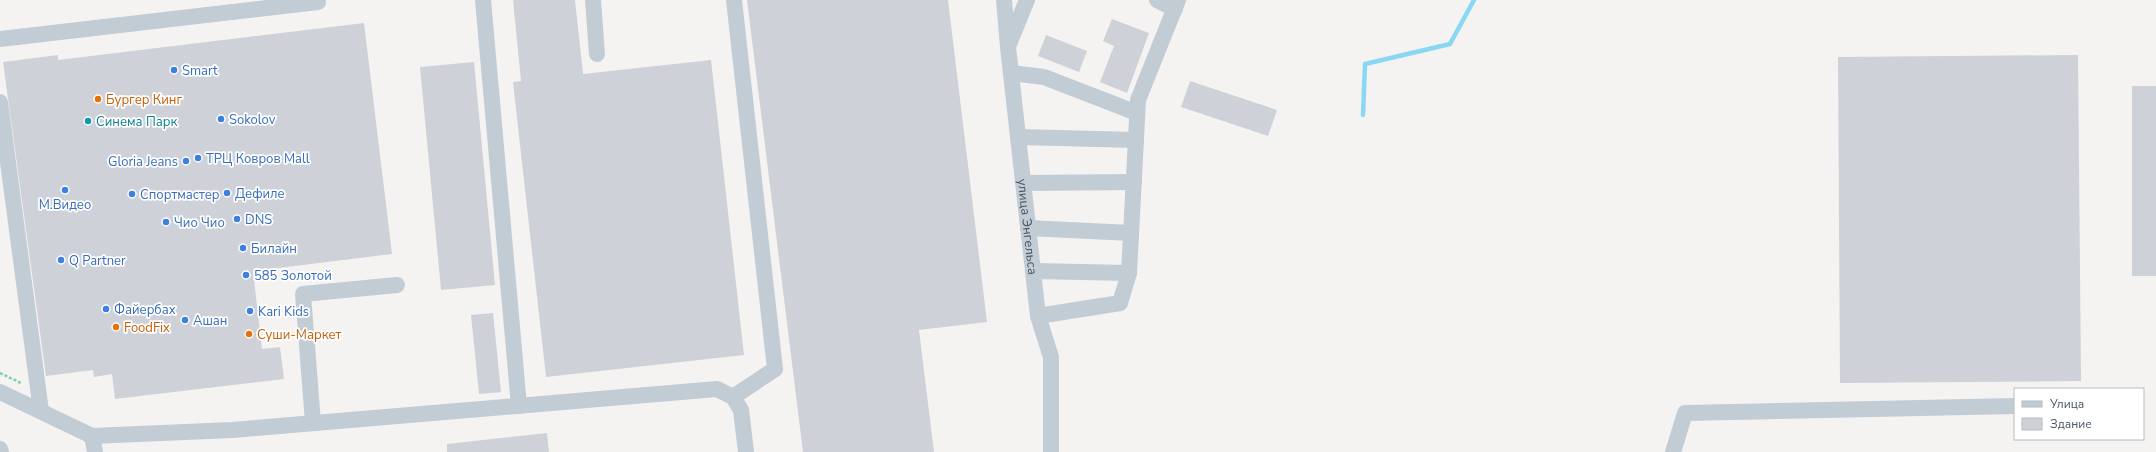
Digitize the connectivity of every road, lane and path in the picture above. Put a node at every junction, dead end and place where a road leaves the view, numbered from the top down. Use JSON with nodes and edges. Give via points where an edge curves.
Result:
{"nodes":[{"id":1,"x":483,"y":0,"type":"edge"},
{"id":2,"x":593,"y":0,"type":"edge"},
{"id":3,"x":734,"y":0,"type":"edge"},
{"id":4,"x":1004,"y":0,"type":"edge"},
{"id":5,"x":1027,"y":0,"type":"edge"},
{"id":6,"x":1157,"y":0,"type":"edge"},
{"id":7,"x":318,"y":2,"type":"dead end"},
{"id":8,"x":1176,"y":4,"type":"edge"},
{"id":9,"x":0,"y":39,"type":"edge"},
{"id":10,"x":1008,"y":47,"type":"junction"},
{"id":11,"x":597,"y":54,"type":"dead end"},
{"id":12,"x":1010,"y":73,"type":"junction"},
{"id":13,"x":0,"y":102,"type":"edge"},
{"id":14,"x":1137,"y":113,"type":"junction"},
{"id":15,"x":1018,"y":137,"type":"junction"},
{"id":16,"x":1136,"y":140,"type":"junction"},
{"id":17,"x":1134,"y":182,"type":"junction"},
{"id":18,"x":1023,"y":183,"type":"junction"},
{"id":19,"x":1028,"y":228,"type":"junction"},
{"id":20,"x":1131,"y":233,"type":"junction"},
{"id":21,"x":1033,"y":271,"type":"junction"},
{"id":22,"x":1129,"y":274,"type":"junction"},
{"id":23,"x":397,"y":285,"type":"dead end"},
{"id":24,"x":1038,"y":316,"type":"junction"},
{"id":25,"x":0,"y":392,"type":"edge"},
{"id":26,"x":733,"y":397,"type":"junction"},
{"id":27,"x":519,"y":406,"type":"junction"},
{"id":28,"x":2014,"y":406,"type":"edge"},
{"id":29,"x":41,"y":412,"type":"junction"},
{"id":30,"x":313,"y":423,"type":"junction"},
{"id":31,"x":93,"y":444,"type":"edge"},
{"id":32,"x":0,"y":449,"type":"edge"},
{"id":33,"x":0,"y":452,"type":"edge"},
{"id":34,"x":746,"y":452,"type":"edge"},
{"id":35,"x":1051,"y":452,"type":"edge"},
{"id":36,"x":1673,"y":452,"type":"edge"}],
"edges":[{"from":1,"to":27,"type":"street"},
{"from":2,"to":11,"type":"street"},
{"from":3,"to":26,"type":"street","via":[[775,369]]},
{"from":4,"to":10,"type":"street","name":"улица Энгельса"},
{"from":5,"to":10,"type":"street"},
{"from":6,"to":8,"type":"street"},
{"from":7,"to":9,"type":"street"},
{"from":8,"to":14,"type":"street","via":[[1138,100]]},
{"from":10,"to":12,"type":"street","name":"улица Энгельса"},
{"from":12,"to":14,"type":"street","via":[[1044,77]]},
{"from":12,"to":15,"type":"street","name":"улица Энгельса"},
{"from":13,"to":29,"type":"street"},
{"from":14,"to":16,"type":"street"},
{"from":15,"to":16,"type":"street"},
{"from":15,"to":18,"type":"street","name":"улица Энгельса"},
{"from":16,"to":17,"type":"street"},
{"from":17,"to":18,"type":"street"},
{"from":17,"to":20,"type":"street"},
{"from":18,"to":19,"type":"street","name":"улица Энгельса"},
{"from":19,"to":20,"type":"street"},
{"from":19,"to":21,"type":"street","name":"улица Энгельса"},
{"from":20,"to":22,"type":"street"},
{"from":21,"to":22,"type":"street"},
{"from":21,"to":24,"type":"street","name":"улица Энгельса"},
{"from":22,"to":24,"type":"street","via":[[1120,303]]},
{"from":23,"to":30,"type":"street","via":[[303,294]]},
{"from":24,"to":35,"type":"street","name":"улица Энгельса","via":[[1051,357]]},
{"from":25,"to":29,"type":"street"},
{"from":26,"to":27,"type":"street","via":[[717,389]]},
{"from":26,"to":34,"type":"street","via":[[741,410]]},
{"from":27,"to":30,"type":"street"},
{"from":28,"to":36,"type":"street","via":[[1685,413]]},
{"from":29,"to":31,"type":"street"},
{"from":30,"to":31,"type":"street"},
{"from":32,"to":33,"type":"street"}]}
